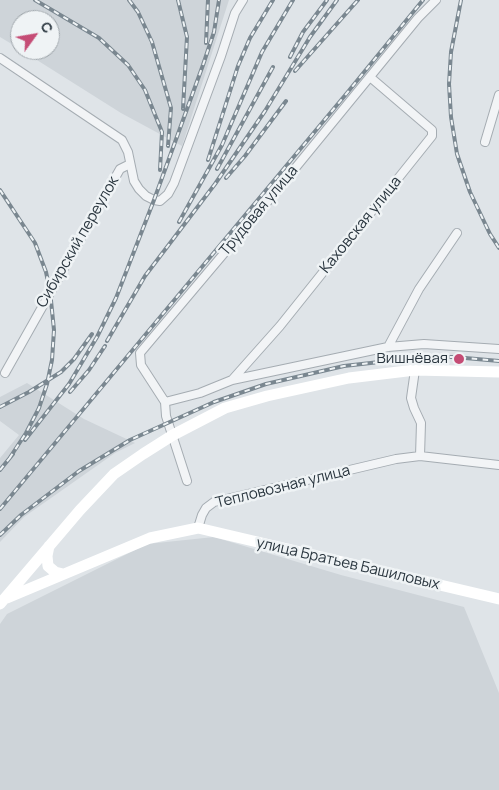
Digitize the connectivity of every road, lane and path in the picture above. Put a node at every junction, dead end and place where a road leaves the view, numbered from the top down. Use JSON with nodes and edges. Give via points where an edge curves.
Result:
{"nodes":[{"id":1,"x":243,"y":0,"type":"edge"},
{"id":2,"x":436,"y":0,"type":"edge"},
{"id":3,"x":0,"y":58,"type":"edge"},
{"id":4,"x":370,"y":77,"type":"junction"},
{"id":5,"x":499,"y":95,"type":"edge"},
{"id":6,"x":485,"y":142,"type":"dead end"},
{"id":7,"x":130,"y":164,"type":"junction"},
{"id":8,"x":456,"y":233,"type":"dead end"},
{"id":9,"x":388,"y":347,"type":"junction"},
{"id":10,"x":499,"y":349,"type":"edge"},
{"id":11,"x":415,"y":370,"type":"junction"},
{"id":12,"x":499,"y":372,"type":"edge"},
{"id":13,"x":5,"y":373,"type":"dead end"},
{"id":14,"x":232,"y":380,"type":"junction"},
{"id":15,"x":165,"y":402,"type":"junction"},
{"id":16,"x":173,"y":435,"type":"junction"},
{"id":17,"x":420,"y":456,"type":"junction"},
{"id":18,"x":499,"y":464,"type":"edge"},
{"id":19,"x":187,"y":481,"type":"dead end"},
{"id":20,"x":198,"y":528,"type":"junction"},
{"id":21,"x":48,"y":546,"type":"junction"},
{"id":22,"x":63,"y":574,"type":"junction"},
{"id":23,"x":499,"y":599,"type":"edge"},
{"id":24,"x":2,"y":602,"type":"edge"}],
"edges":[{"from":1,"to":7,"type":"street","via":[[235,13],[168,194],[160,201],[146,196],[134,181]]},
{"from":2,"to":4,"type":"street","name":"Трудовая улица"},
{"from":3,"to":7,"type":"street","name":"Сибирский переулок","via":[[116,134],[126,145]]},
{"from":4,"to":14,"type":"street","name":"Каховская улица","via":[[432,130],[432,136],[280,326]]},
{"from":4,"to":15,"type":"street","name":"Трудовая улица","via":[[140,353],[141,365]]},
{"from":5,"to":6,"type":"street"},
{"from":7,"to":13,"type":"street","name":"Сибирский переулок","via":[[120,169]]},
{"from":8,"to":9,"type":"street"},
{"from":9,"to":10,"type":"street","via":[[424,344]]},
{"from":9,"to":14,"type":"street"},
{"from":11,"to":12,"type":"street"},
{"from":11,"to":16,"type":"street","via":[[350,378],[255,399],[225,408]]},
{"from":11,"to":17,"type":"street","via":[[412,398],[421,423]]},
{"from":14,"to":15,"type":"street"},
{"from":15,"to":16,"type":"street","name":"Трудовая улица"},
{"from":16,"to":19,"type":"street","name":"Трудовая улица"},
{"from":16,"to":21,"type":"street","via":[[114,474]]},
{"from":17,"to":18,"type":"street","name":"Тепловозная улица"},
{"from":17,"to":20,"type":"street","name":"Тепловозная улица","via":[[214,502],[206,508]]},
{"from":20,"to":22,"type":"street","via":[[150,538]]},
{"from":20,"to":23,"type":"street","name":"улица Братьев Башиловых"},
{"from":21,"to":22,"type":"street","via":[[48,566]]},
{"from":21,"to":24,"type":"street"},
{"from":22,"to":24,"type":"street"}]}
